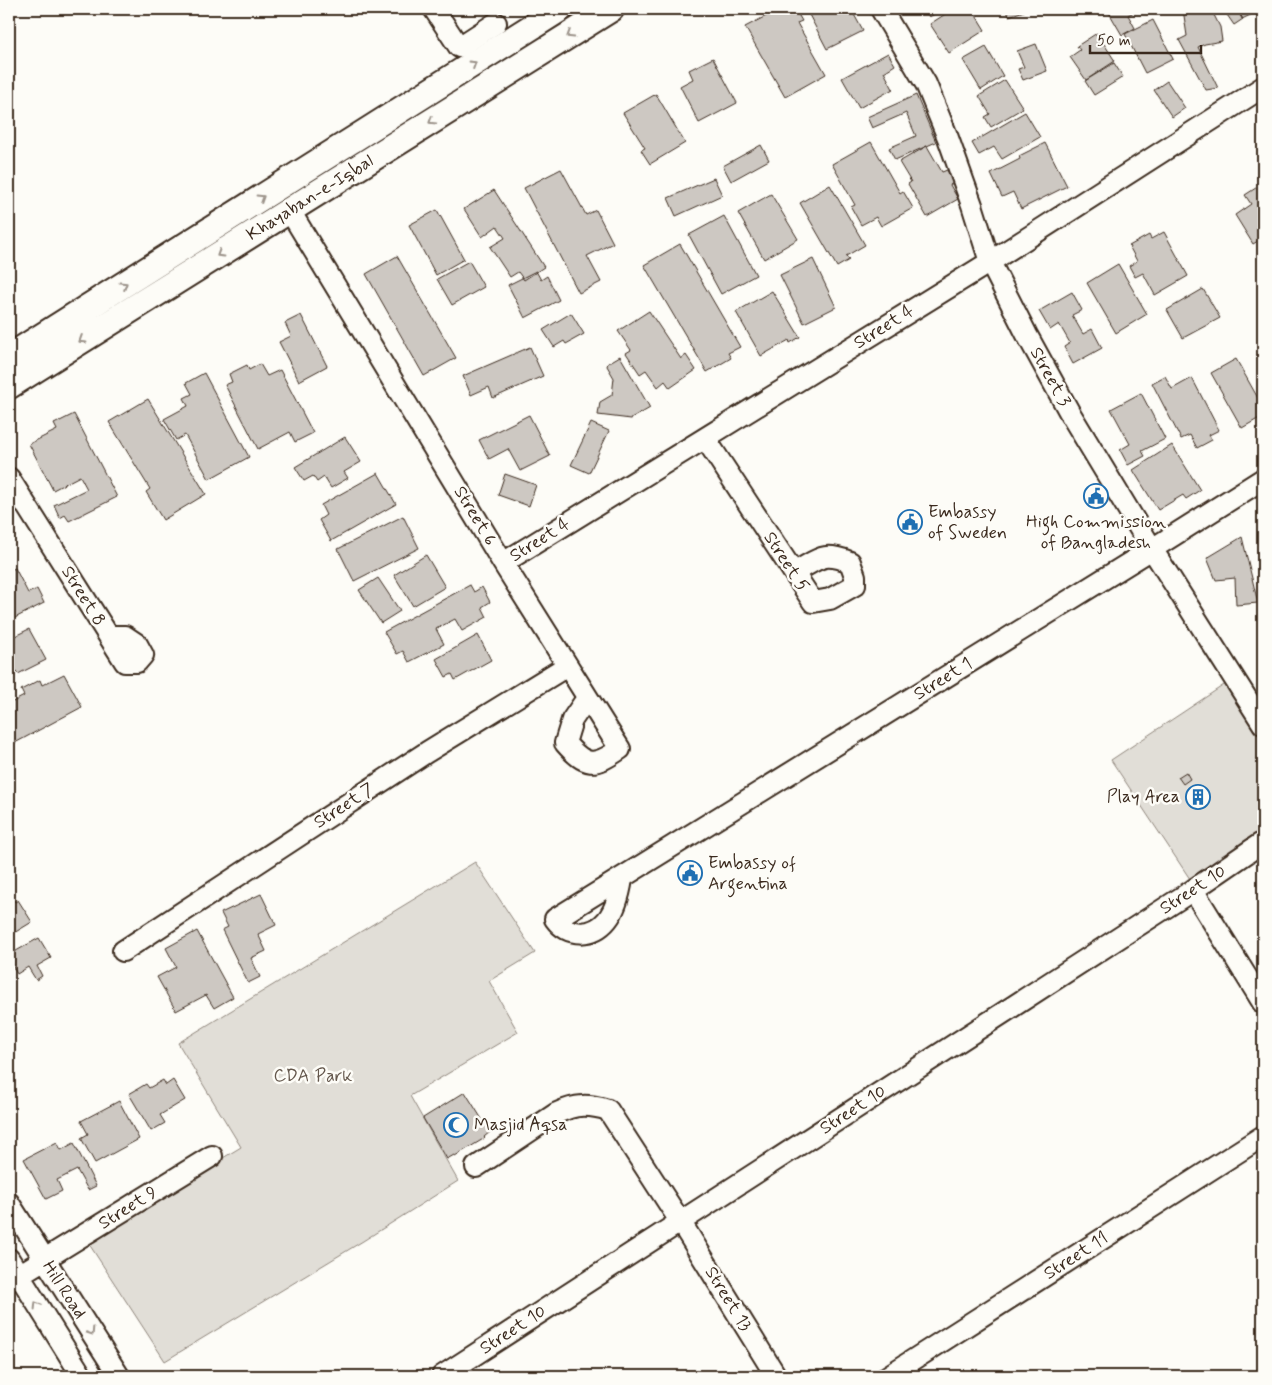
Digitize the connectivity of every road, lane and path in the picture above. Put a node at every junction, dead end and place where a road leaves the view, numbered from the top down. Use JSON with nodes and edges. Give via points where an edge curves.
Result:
{"nodes":[{"id":1,"x":434,"y":9,"type":"edge"},
{"id":2,"x":560,"y":9,"type":"edge"},
{"id":3,"x":611,"y":9,"type":"edge"},
{"id":4,"x":881,"y":9,"type":"edge"},
{"id":5,"x":504,"y":26,"type":"edge"},
{"id":6,"x":539,"y":54,"type":"junction"},
{"id":7,"x":1263,"y":87,"type":"edge"},
{"id":8,"x":290,"y":211,"type":"junction"},
{"id":9,"x":990,"y":262,"type":"junction"},
{"id":10,"x":9,"y":357,"type":"edge"},
{"id":11,"x":9,"y":386,"type":"edge"},
{"id":12,"x":704,"y":438,"type":"junction"},
{"id":13,"x":9,"y":478,"type":"edge"},
{"id":14,"x":1263,"y":479,"type":"edge"},
{"id":15,"x":1152,"y":549,"type":"junction"},
{"id":16,"x":503,"y":563,"type":"junction"},
{"id":17,"x":795,"y":572,"type":"dead end"},
{"id":18,"x":111,"y":636,"type":"dead end"},
{"id":19,"x":567,"y":666,"type":"junction"},
{"id":20,"x":584,"y":701,"type":"dead end"},
{"id":21,"x":1263,"y":724,"type":"edge"},
{"id":22,"x":1263,"y":842,"type":"edge"},
{"id":23,"x":622,"y":879,"type":"dead end"},
{"id":24,"x":1193,"y":890,"type":"junction"},
{"id":25,"x":123,"y":951,"type":"dead end"},
{"id":26,"x":1263,"y":1003,"type":"edge"},
{"id":27,"x":1263,"y":1136,"type":"edge"},
{"id":28,"x":212,"y":1156,"type":"dead end"},
{"id":29,"x":476,"y":1167,"type":"dead end"},
{"id":30,"x":9,"y":1202,"type":"edge"},
{"id":31,"x":680,"y":1222,"type":"junction"},
{"id":32,"x":44,"y":1260,"type":"junction"},
{"id":33,"x":12,"y":1272,"type":"edge"},
{"id":34,"x":82,"y":1376,"type":"edge"},
{"id":35,"x":120,"y":1376,"type":"edge"},
{"id":36,"x":442,"y":1376,"type":"edge"},
{"id":37,"x":776,"y":1376,"type":"edge"},
{"id":38,"x":888,"y":1376,"type":"edge"}],
"edges":[{"from":1,"to":5,"type":"street","via":[[459,48]]},
{"from":2,"to":5,"type":"main road","name":"Khayaban-e-Iqbal"},
{"from":3,"to":6,"type":"main road","name":"Khayaban-e-Iqbal","one_way":true},
{"from":4,"to":9,"type":"street","name":"Street 3","via":[[926,84]]},
{"from":5,"to":6,"type":"main road"},
{"from":10,"to":5,"type":"main road","name":"Khayaban-e-Iqbal","one_way":true},
{"from":6,"to":8,"type":"main road","name":"Khayaban-e-Iqbal","one_way":true},
{"from":7,"to":9,"type":"street","name":"Street 4"},
{"from":8,"to":11,"type":"main road","name":"Khayaban-e-Iqbal","one_way":true},
{"from":8,"to":16,"type":"street","name":"Street 6"},
{"from":9,"to":12,"type":"street","name":"Street 4"},
{"from":9,"to":15,"type":"street","name":"Street 3","via":[[1071,415]]},
{"from":12,"to":16,"type":"street","name":"Street 4"},
{"from":12,"to":17,"type":"street","name":"Street 5","via":[[813,602],[830,599],[855,584],[850,562],[836,556],[823,556]]},
{"from":13,"to":18,"type":"street","name":"Street 8","via":[[125,662],[137,662],[143,655],[137,644],[125,636]]},
{"from":14,"to":15,"type":"street","name":"Street 1"},
{"from":15,"to":21,"type":"street","name":"Street 3"},
{"from":15,"to":23,"type":"street","name":"Street 1"},
{"from":16,"to":19,"type":"street","name":"Street 6"},
{"from":19,"to":20,"type":"street","name":"Street 6","via":[[620,749],[592,763],[578,757],[565,743],[572,720]]},
{"from":19,"to":25,"type":"street","name":"Street 7","via":[[427,752]]},
{"from":22,"to":24,"type":"street","name":"Street 10"},
{"from":24,"to":26,"type":"street"},
{"from":24,"to":31,"type":"street","name":"Street 10"},
{"from":27,"to":38,"type":"street","name":"Street 11"},
{"from":28,"to":32,"type":"street","name":"Street 9"},
{"from":29,"to":31,"type":"street","name":"Street 13","via":[[557,1113],[570,1107],[595,1106],[608,1110]]},
{"from":30,"to":32,"type":"street","name":"Hill Road"},
{"from":31,"to":36,"type":"street","name":"Street 10"},
{"from":31,"to":37,"type":"street","name":"Street 13"},
{"from":32,"to":33,"type":"street","name":"Street 9"},
{"from":32,"to":35,"type":"street","name":"Hill Road","one_way":true},
{"from":34,"to":33,"type":"street","name":"Hill Road","one_way":true}]}
